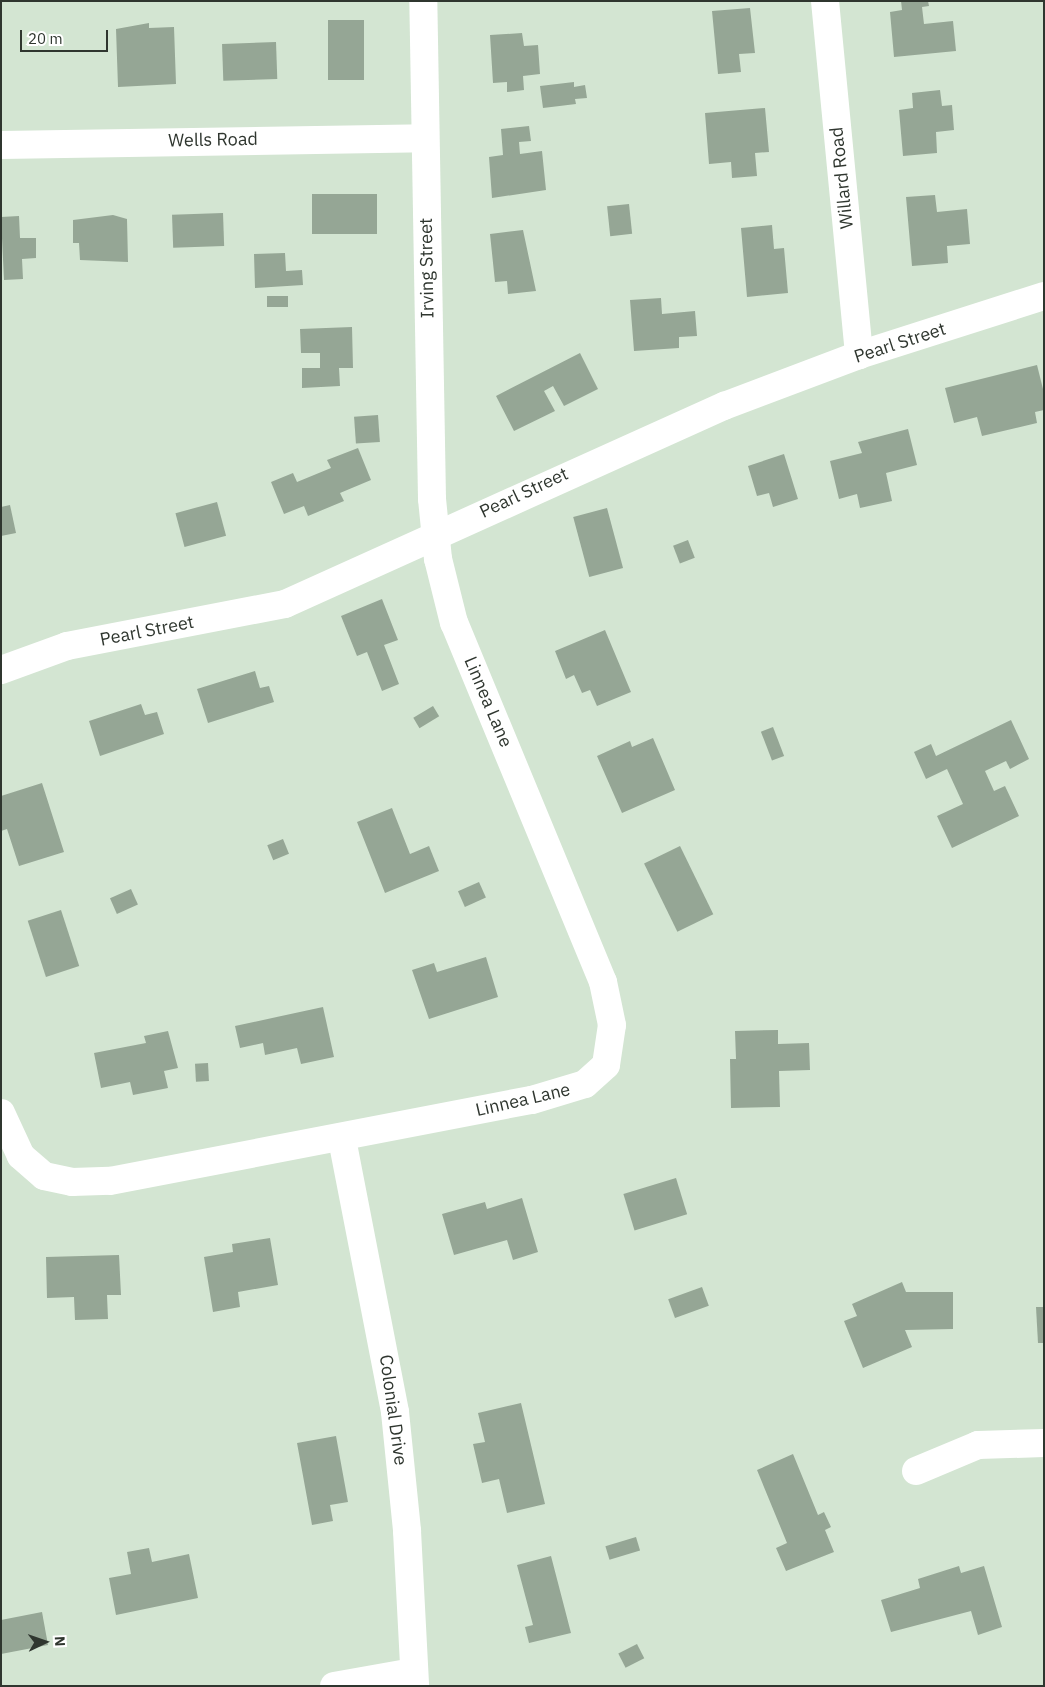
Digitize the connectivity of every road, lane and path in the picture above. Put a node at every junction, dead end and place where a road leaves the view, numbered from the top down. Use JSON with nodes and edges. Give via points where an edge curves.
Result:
{"nodes":[{"id":1,"x":422,"y":1,"type":"edge"},
{"id":2,"x":825,"y":1,"type":"edge"},
{"id":3,"x":425,"y":138,"type":"junction"},
{"id":4,"x":1,"y":144,"type":"edge"},
{"id":5,"x":1044,"y":296,"type":"edge"},
{"id":6,"x":859,"y":355,"type":"junction"},
{"id":7,"x":436,"y":534,"type":"junction"},
{"id":8,"x":1,"y":670,"type":"edge"},
{"id":9,"x":1,"y":1113,"type":"edge"},
{"id":10,"x":342,"y":1138,"type":"junction"},
{"id":11,"x":1044,"y":1443,"type":"edge"},
{"id":12,"x":916,"y":1471,"type":"dead end"},
{"id":13,"x":414,"y":1679,"type":"edge"},
{"id":14,"x":334,"y":1686,"type":"edge"}],
"edges":[{"from":1,"to":3,"type":"street","name":"Irving Street"},
{"from":2,"to":6,"type":"street","name":"Willard Road"},
{"from":3,"to":4,"type":"street","name":"Wells Road"},
{"from":3,"to":7,"type":"street","name":"Irving Street"},
{"from":5,"to":6,"type":"street","name":"Pearl Street"},
{"from":6,"to":7,"type":"street","name":"Pearl Street","via":[[637,442]]},
{"from":7,"to":8,"type":"street","name":"Pearl Street","via":[[285,604],[67,646]]},
{"from":7,"to":10,"type":"street","name":"Linnea Lane","via":[[454,623],[603,982],[612,1025],[610,1046],[606,1065],[596,1077],[567,1091]]},
{"from":9,"to":10,"type":"street","name":"Linnea Lane","via":[[30,1166],[72,1182],[110,1182]]},
{"from":10,"to":13,"type":"street","name":"Colonial Drive","via":[[394,1403],[407,1531]]},
{"from":11,"to":12,"type":"street","via":[[978,1446]]},
{"from":13,"to":14,"type":"street"}]}
